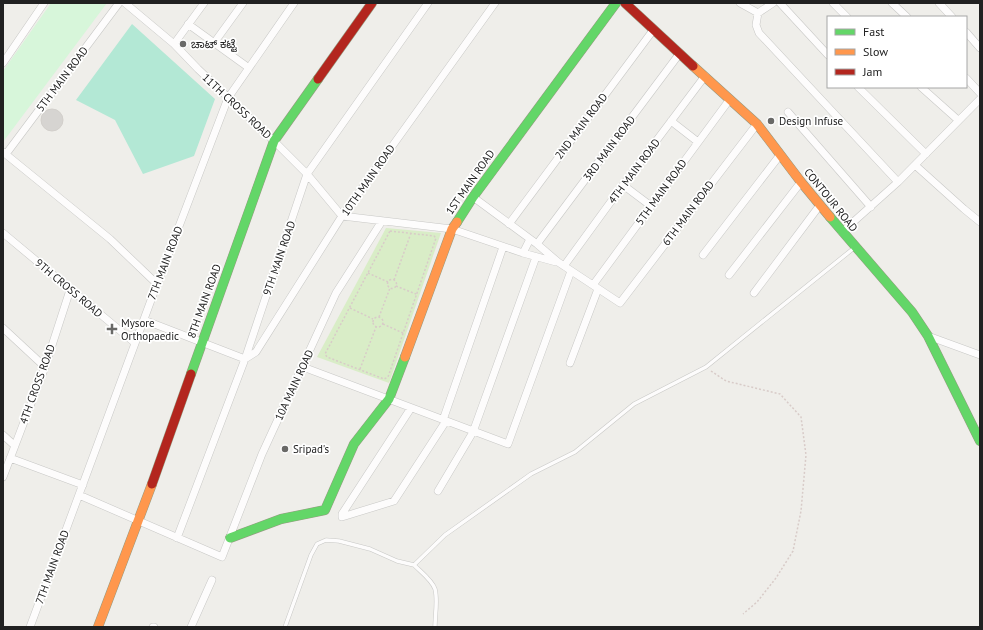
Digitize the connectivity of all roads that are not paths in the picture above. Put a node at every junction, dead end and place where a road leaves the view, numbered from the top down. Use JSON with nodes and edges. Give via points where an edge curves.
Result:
{"nodes":[{"id":1,"x":44,"y":3,"type":"edge"},
{"id":2,"x":119,"y":3,"type":"edge"},
{"id":3,"x":126,"y":3,"type":"edge"},
{"id":4,"x":204,"y":3,"type":"edge"},
{"id":5,"x":243,"y":3,"type":"edge"},
{"id":6,"x":294,"y":3,"type":"edge"},
{"id":7,"x":372,"y":3,"type":"edge"},
{"id":8,"x":428,"y":3,"type":"edge"},
{"id":9,"x":495,"y":3,"type":"edge"},
{"id":10,"x":616,"y":3,"type":"edge"},
{"id":11,"x":625,"y":3,"type":"edge"},
{"id":12,"x":740,"y":3,"type":"edge"},
{"id":13,"x":773,"y":3,"type":"edge"},
{"id":14,"x":780,"y":3,"type":"edge"},
{"id":15,"x":833,"y":3,"type":"edge"},
{"id":16,"x":892,"y":3,"type":"edge"},
{"id":17,"x":939,"y":3,"type":"edge"},
{"id":18,"x":758,"y":13,"type":"junction"},
{"id":19,"x":846,"y":16,"type":"edge"},
{"id":20,"x":906,"y":16,"type":"edge"},
{"id":21,"x":951,"y":16,"type":"edge"},
{"id":22,"x":188,"y":24,"type":"junction"},
{"id":23,"x":654,"y":29,"type":"junction"},
{"id":24,"x":967,"y":33,"type":"edge"},
{"id":25,"x":214,"y":43,"type":"junction"},
{"id":26,"x":174,"y":44,"type":"junction"},
{"id":27,"x":980,"y":48,"type":"edge"},
{"id":28,"x":680,"y":53,"type":"junction"},
{"id":29,"x":827,"y":54,"type":"edge"},
{"id":30,"x":3,"y":63,"type":"edge"},
{"id":31,"x":249,"y":68,"type":"junction"},
{"id":32,"x":705,"y":76,"type":"junction"},
{"id":33,"x":967,"y":79,"type":"edge"},
{"id":34,"x":859,"y":88,"type":"edge"},
{"id":35,"x":922,"y":88,"type":"edge"},
{"id":36,"x":980,"y":93,"type":"edge"},
{"id":37,"x":228,"y":98,"type":"junction"},
{"id":38,"x":730,"y":99,"type":"junction"},
{"id":39,"x":980,"y":99,"type":"edge"},
{"id":40,"x":788,"y":112,"type":"dead end"},
{"id":41,"x":958,"y":120,"type":"junction"},
{"id":42,"x":671,"y":121,"type":"junction"},
{"id":43,"x":757,"y":124,"type":"junction"},
{"id":44,"x":274,"y":141,"type":"junction"},
{"id":45,"x":698,"y":142,"type":"junction"},
{"id":46,"x":4,"y":153,"type":"edge"},
{"id":47,"x":926,"y":154,"type":"junction"},
{"id":48,"x":780,"y":155,"type":"junction"},
{"id":49,"x":915,"y":165,"type":"junction"},
{"id":50,"x":307,"y":174,"type":"junction"},
{"id":51,"x":801,"y":182,"type":"junction"},
{"id":52,"x":898,"y":182,"type":"junction"},
{"id":53,"x":623,"y":184,"type":"junction"},
{"id":54,"x":473,"y":197,"type":"junction"},
{"id":55,"x":820,"y":205,"type":"junction"},
{"id":56,"x":651,"y":206,"type":"junction"},
{"id":57,"x":871,"y":207,"type":"junction"},
{"id":58,"x":342,"y":216,"type":"junction"},
{"id":59,"x":382,"y":221,"type":"junction"},
{"id":60,"x":980,"y":222,"type":"edge"},
{"id":61,"x":509,"y":224,"type":"junction"},
{"id":62,"x":452,"y":229,"type":"junction"},
{"id":63,"x":842,"y":232,"type":"junction"},
{"id":64,"x":3,"y":233,"type":"edge"},
{"id":65,"x":530,"y":239,"type":"junction"},
{"id":66,"x":537,"y":244,"type":"junction"},
{"id":67,"x":504,"y":247,"type":"junction"},
{"id":68,"x":855,"y":248,"type":"junction"},
{"id":69,"x":524,"y":254,"type":"junction"},
{"id":70,"x":703,"y":255,"type":"dead end"},
{"id":71,"x":536,"y":257,"type":"junction"},
{"id":72,"x":561,"y":264,"type":"junction"},
{"id":73,"x":571,"y":271,"type":"junction"},
{"id":74,"x":729,"y":275,"type":"dead end"},
{"id":75,"x":157,"y":284,"type":"junction"},
{"id":76,"x":596,"y":287,"type":"junction"},
{"id":77,"x":70,"y":290,"type":"junction"},
{"id":78,"x":754,"y":293,"type":"dead end"},
{"id":79,"x":144,"y":320,"type":"junction"},
{"id":80,"x":3,"y":328,"type":"edge"},
{"id":81,"x":928,"y":336,"type":"junction"},
{"id":82,"x":202,"y":342,"type":"junction"},
{"id":83,"x":135,"y":343,"type":"junction"},
{"id":84,"x":980,"y":355,"type":"edge"},
{"id":85,"x":245,"y":359,"type":"junction"},
{"id":86,"x":570,"y":363,"type":"dead end"},
{"id":87,"x":45,"y":367,"type":"junction"},
{"id":88,"x":303,"y":367,"type":"junction"},
{"id":89,"x":389,"y":399,"type":"junction"},
{"id":90,"x":411,"y":408,"type":"junction"},
{"id":91,"x":444,"y":421,"type":"junction"},
{"id":92,"x":473,"y":432,"type":"junction"},
{"id":93,"x":3,"y":435,"type":"edge"},
{"id":94,"x":980,"y":441,"type":"edge"},
{"id":95,"x":14,"y":446,"type":"junction"},
{"id":96,"x":10,"y":458,"type":"junction"},
{"id":97,"x":3,"y":477,"type":"edge"},
{"id":98,"x":83,"y":485,"type":"junction"},
{"id":99,"x":438,"y":490,"type":"dead end"},
{"id":100,"x":79,"y":495,"type":"junction"},
{"id":101,"x":139,"y":521,"type":"junction"},
{"id":102,"x":176,"y":538,"type":"junction"},
{"id":103,"x":230,"y":538,"type":"junction"},
{"id":104,"x":414,"y":565,"type":"junction"},
{"id":105,"x":212,"y":580,"type":"dead end"},
{"id":106,"x":30,"y":627,"type":"edge"},
{"id":107,"x":98,"y":627,"type":"edge"},
{"id":108,"x":191,"y":627,"type":"edge"},
{"id":109,"x":285,"y":627,"type":"edge"},
{"id":110,"x":435,"y":627,"type":"edge"}],
"edges":[{"from":1,"to":30,"type":"street"},
{"from":2,"to":46,"type":"street","name":"5TH MAIN ROAD"},
{"from":3,"to":26,"type":"street","name":"11TH CROSS ROAD"},
{"from":4,"to":22,"type":"street"},
{"from":5,"to":25,"type":"street"},
{"from":6,"to":31,"type":"street","name":"7TH MAIN ROAD"},
{"from":7,"to":44,"type":"street","name":"8TH MAIN ROAD"},
{"from":8,"to":50,"type":"street","name":"9TH MAIN ROAD"},
{"from":9,"to":58,"type":"street","name":"10TH MAIN ROAD"},
{"from":10,"to":54,"type":"street","name":"1ST MAIN ROAD"},
{"from":11,"to":23,"type":"street","name":"CONTOUR ROAD"},
{"from":12,"to":18,"type":"street"},
{"from":13,"to":18,"type":"street"},
{"from":14,"to":29,"type":"street"},
{"from":15,"to":19,"type":"street"},
{"from":16,"to":20,"type":"street"},
{"from":17,"to":21,"type":"street"},
{"from":18,"to":52,"type":"street","via":[[756,25],[759,33]]},
{"from":22,"to":25,"type":"street"},
{"from":22,"to":26,"type":"street"},
{"from":23,"to":28,"type":"street","name":"CONTOUR ROAD"},
{"from":23,"to":61,"type":"street","name":"2ND MAIN ROAD"},
{"from":24,"to":27,"type":"street"},
{"from":25,"to":31,"type":"street"},
{"from":26,"to":37,"type":"street","name":"11TH CROSS ROAD"},
{"from":28,"to":32,"type":"street","name":"CONTOUR ROAD"},
{"from":28,"to":66,"type":"street","name":"3RD MAIN ROAD"},
{"from":31,"to":37,"type":"street","name":"7TH MAIN ROAD"},
{"from":32,"to":38,"type":"street","name":"CONTOUR ROAD"},
{"from":32,"to":42,"type":"street","name":"4TH MAIN ROAD"},
{"from":33,"to":36,"type":"street"},
{"from":34,"to":47,"type":"street"},
{"from":35,"to":41,"type":"street"},
{"from":37,"to":44,"type":"street","name":"11TH CROSS ROAD"},
{"from":37,"to":75,"type":"street","name":"7TH MAIN ROAD"},
{"from":38,"to":43,"type":"street","name":"CONTOUR ROAD"},
{"from":38,"to":45,"type":"street","name":"5TH MAIN ROAD"},
{"from":39,"to":41,"type":"street"},
{"from":40,"to":57,"type":"street"},
{"from":41,"to":47,"type":"street"},
{"from":42,"to":45,"type":"street"},
{"from":42,"to":53,"type":"street","name":"4TH MAIN ROAD"},
{"from":43,"to":48,"type":"street","name":"CONTOUR ROAD"},
{"from":43,"to":76,"type":"street","name":"6TH MAIN ROAD","via":[[620,303]]},
{"from":44,"to":50,"type":"street","name":"11TH CROSS ROAD"},
{"from":44,"to":82,"type":"street","name":"8TH MAIN ROAD"},
{"from":45,"to":56,"type":"street","name":"5TH MAIN ROAD"},
{"from":46,"to":75,"type":"street","via":[[110,239]]},
{"from":47,"to":49,"type":"street"},
{"from":48,"to":51,"type":"street","name":"CONTOUR ROAD"},
{"from":48,"to":70,"type":"street"},
{"from":49,"to":52,"type":"street"},
{"from":49,"to":60,"type":"street"},
{"from":50,"to":58,"type":"street","name":"11TH CROSS ROAD"},
{"from":50,"to":85,"type":"street","name":"9TH MAIN ROAD"},
{"from":51,"to":55,"type":"street","name":"CONTOUR ROAD"},
{"from":51,"to":74,"type":"street"},
{"from":52,"to":57,"type":"street"},
{"from":53,"to":56,"type":"street"},
{"from":53,"to":72,"type":"street","name":"4TH MAIN ROAD"},
{"from":54,"to":61,"type":"street"},
{"from":54,"to":62,"type":"street","name":"1ST MAIN ROAD"},
{"from":55,"to":63,"type":"street","name":"CONTOUR ROAD"},
{"from":55,"to":78,"type":"street"},
{"from":56,"to":76,"type":"street","name":"5TH MAIN ROAD"},
{"from":57,"to":63,"type":"street"},
{"from":58,"to":59,"type":"street"},
{"from":58,"to":85,"type":"street","name":"10TH MAIN ROAD","via":[[256,352]]},
{"from":59,"to":62,"type":"street"},
{"from":59,"to":88,"type":"street","name":"10A MAIN ROAD","via":[[336,293]]},
{"from":61,"to":65,"type":"street"},
{"from":62,"to":67,"type":"street"},
{"from":62,"to":89,"type":"street","name":"1ST MAIN ROAD"},
{"from":63,"to":68,"type":"street","name":"CONTOUR ROAD"},
{"from":64,"to":77,"type":"street","name":"9TH CROSS ROAD"},
{"from":65,"to":66,"type":"street"},
{"from":65,"to":69,"type":"street"},
{"from":66,"to":72,"type":"street"},
{"from":67,"to":69,"type":"street"},
{"from":67,"to":91,"type":"street"},
{"from":68,"to":81,"type":"street","name":"CONTOUR ROAD","via":[[912,312]]},
{"from":68,"to":104,"type":"lane","via":[[706,368],[634,404],[575,452],[531,474],[445,535]]},
{"from":69,"to":71,"type":"street"},
{"from":71,"to":72,"type":"street"},
{"from":71,"to":92,"type":"street"},
{"from":72,"to":73,"type":"street"},
{"from":73,"to":76,"type":"street"},
{"from":73,"to":92,"type":"street","via":[[508,444]]},
{"from":75,"to":79,"type":"street","name":"7TH MAIN ROAD"},
{"from":76,"to":86,"type":"street","name":"5TH MAIN ROAD"},
{"from":77,"to":83,"type":"street","name":"9TH CROSS ROAD"},
{"from":77,"to":87,"type":"street","name":"4TH CROSS ROAD"},
{"from":79,"to":82,"type":"street"},
{"from":79,"to":83,"type":"street","name":"7TH MAIN ROAD"},
{"from":80,"to":87,"type":"street"},
{"from":81,"to":84,"type":"street"},
{"from":81,"to":94,"type":"street","name":"CONTOUR ROAD"},
{"from":82,"to":85,"type":"street"},
{"from":82,"to":101,"type":"street","name":"8TH MAIN ROAD"},
{"from":83,"to":98,"type":"street","name":"7TH MAIN ROAD"},
{"from":85,"to":102,"type":"street","name":"9TH MAIN ROAD"},
{"from":87,"to":95,"type":"street","name":"4TH CROSS ROAD"},
{"from":88,"to":89,"type":"street"},
{"from":88,"to":103,"type":"street","name":"10A MAIN ROAD","via":[[262,454]]},
{"from":89,"to":90,"type":"street"},
{"from":89,"to":103,"type":"street","name":"1ST MAIN ROAD","via":[[354,444],[326,510],[281,519]]},
{"from":90,"to":91,"type":"street"},
{"from":90,"to":91,"type":"street","via":[[342,517],[396,500]]},
{"from":91,"to":92,"type":"street"},
{"from":92,"to":99,"type":"street"},
{"from":93,"to":95,"type":"street"},
{"from":95,"to":96,"type":"street","name":"4TH CROSS ROAD"},
{"from":96,"to":97,"type":"street","name":"4TH CROSS ROAD"},
{"from":96,"to":98,"type":"street"},
{"from":98,"to":100,"type":"street","name":"7TH MAIN ROAD"},
{"from":100,"to":101,"type":"street"},
{"from":100,"to":106,"type":"street","name":"7TH MAIN ROAD"},
{"from":101,"to":102,"type":"street"},
{"from":101,"to":107,"type":"street","name":"8TH MAIN ROAD"},
{"from":102,"to":103,"type":"street","name":"10A MAIN ROAD","via":[[222,557]]},
{"from":104,"to":109,"type":"lane","via":[[339,541],[326,540],[317,544]]},
{"from":104,"to":110,"type":"lane","via":[[435,588]]},
{"from":105,"to":108,"type":"street"}]}
